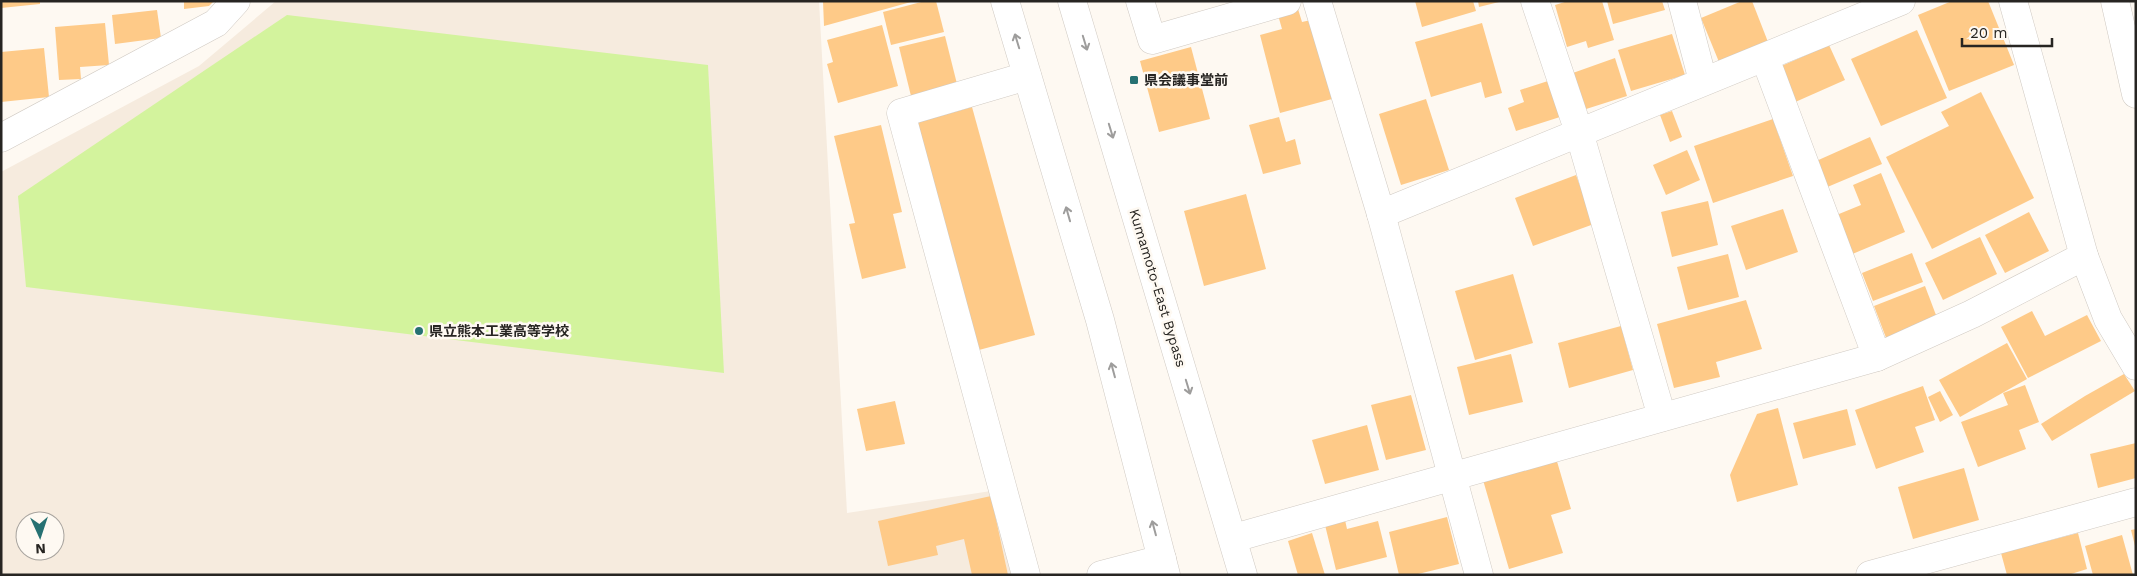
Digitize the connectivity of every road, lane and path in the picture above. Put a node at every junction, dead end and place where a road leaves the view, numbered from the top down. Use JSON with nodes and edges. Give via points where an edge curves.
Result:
{"nodes":[{"id":1,"x":236,"y":1,"type":"edge"},
{"id":2,"x":1005,"y":1,"type":"edge"},
{"id":3,"x":1072,"y":1,"type":"edge"},
{"id":4,"x":1140,"y":1,"type":"edge"},
{"id":5,"x":1287,"y":1,"type":"edge"},
{"id":6,"x":1317,"y":1,"type":"edge"},
{"id":7,"x":1535,"y":1,"type":"edge"},
{"id":8,"x":1682,"y":1,"type":"edge"},
{"id":9,"x":1901,"y":1,"type":"edge"},
{"id":10,"x":2013,"y":1,"type":"edge"},
{"id":11,"x":2115,"y":1,"type":"edge"},
{"id":12,"x":1765,"y":58,"type":"junction"},
{"id":13,"x":1027,"y":76,"type":"junction"},
{"id":14,"x":1703,"y":81,"type":"junction"},
{"id":15,"x":2136,"y":94,"type":"edge"},
{"id":16,"x":1580,"y":132,"type":"junction"},
{"id":17,"x":1,"y":138,"type":"edge"},
{"id":18,"x":1381,"y":214,"type":"junction"},
{"id":19,"x":2084,"y":256,"type":"junction"},
{"id":20,"x":1877,"y":357,"type":"junction"},
{"id":21,"x":2136,"y":366,"type":"edge"},
{"id":22,"x":1662,"y":417,"type":"junction"},
{"id":23,"x":1451,"y":476,"type":"junction"},
{"id":24,"x":2136,"y":502,"type":"edge"},
{"id":25,"x":1234,"y":538,"type":"junction"},
{"id":26,"x":1164,"y":567,"type":"edge"},
{"id":27,"x":1026,"y":575,"type":"edge"},
{"id":28,"x":1101,"y":575,"type":"edge"},
{"id":29,"x":1243,"y":575,"type":"edge"},
{"id":30,"x":1479,"y":575,"type":"edge"},
{"id":31,"x":1870,"y":575,"type":"edge"}],
"edges":[{"from":1,"to":17,"type":"main road","via":[[216,23]]},
{"from":13,"to":2,"type":"main road","one_way":true},
{"from":3,"to":25,"type":"main road","name":"Kumamoto-East Bypass","one_way":true},
{"from":4,"to":5,"type":"main road","via":[[1152,40]]},
{"from":6,"to":18,"type":"main road"},
{"from":7,"to":16,"type":"main road"},
{"from":8,"to":14,"type":"main road"},
{"from":9,"to":12,"type":"main road"},
{"from":10,"to":19,"type":"main road"},
{"from":11,"to":15,"type":"main road"},
{"from":12,"to":14,"type":"main road"},
{"from":12,"to":20,"type":"main road"},
{"from":26,"to":13,"type":"main road","one_way":true,"via":[[1100,320]]},
{"from":13,"to":27,"type":"main road","via":[[901,113]]},
{"from":14,"to":16,"type":"main road"},
{"from":16,"to":18,"type":"main road"},
{"from":16,"to":22,"type":"main road"},
{"from":18,"to":23,"type":"main road"},
{"from":19,"to":20,"type":"main road","via":[[1972,314]]},
{"from":19,"to":21,"type":"main road","via":[[2108,319]]},
{"from":20,"to":22,"type":"main road"},
{"from":22,"to":23,"type":"main road"},
{"from":23,"to":25,"type":"main road"},
{"from":23,"to":30,"type":"main road"},
{"from":24,"to":31,"type":"main road"},
{"from":25,"to":29,"type":"main road","name":"Kumamoto-East Bypass"},
{"from":26,"to":28,"type":"main road"}]}
